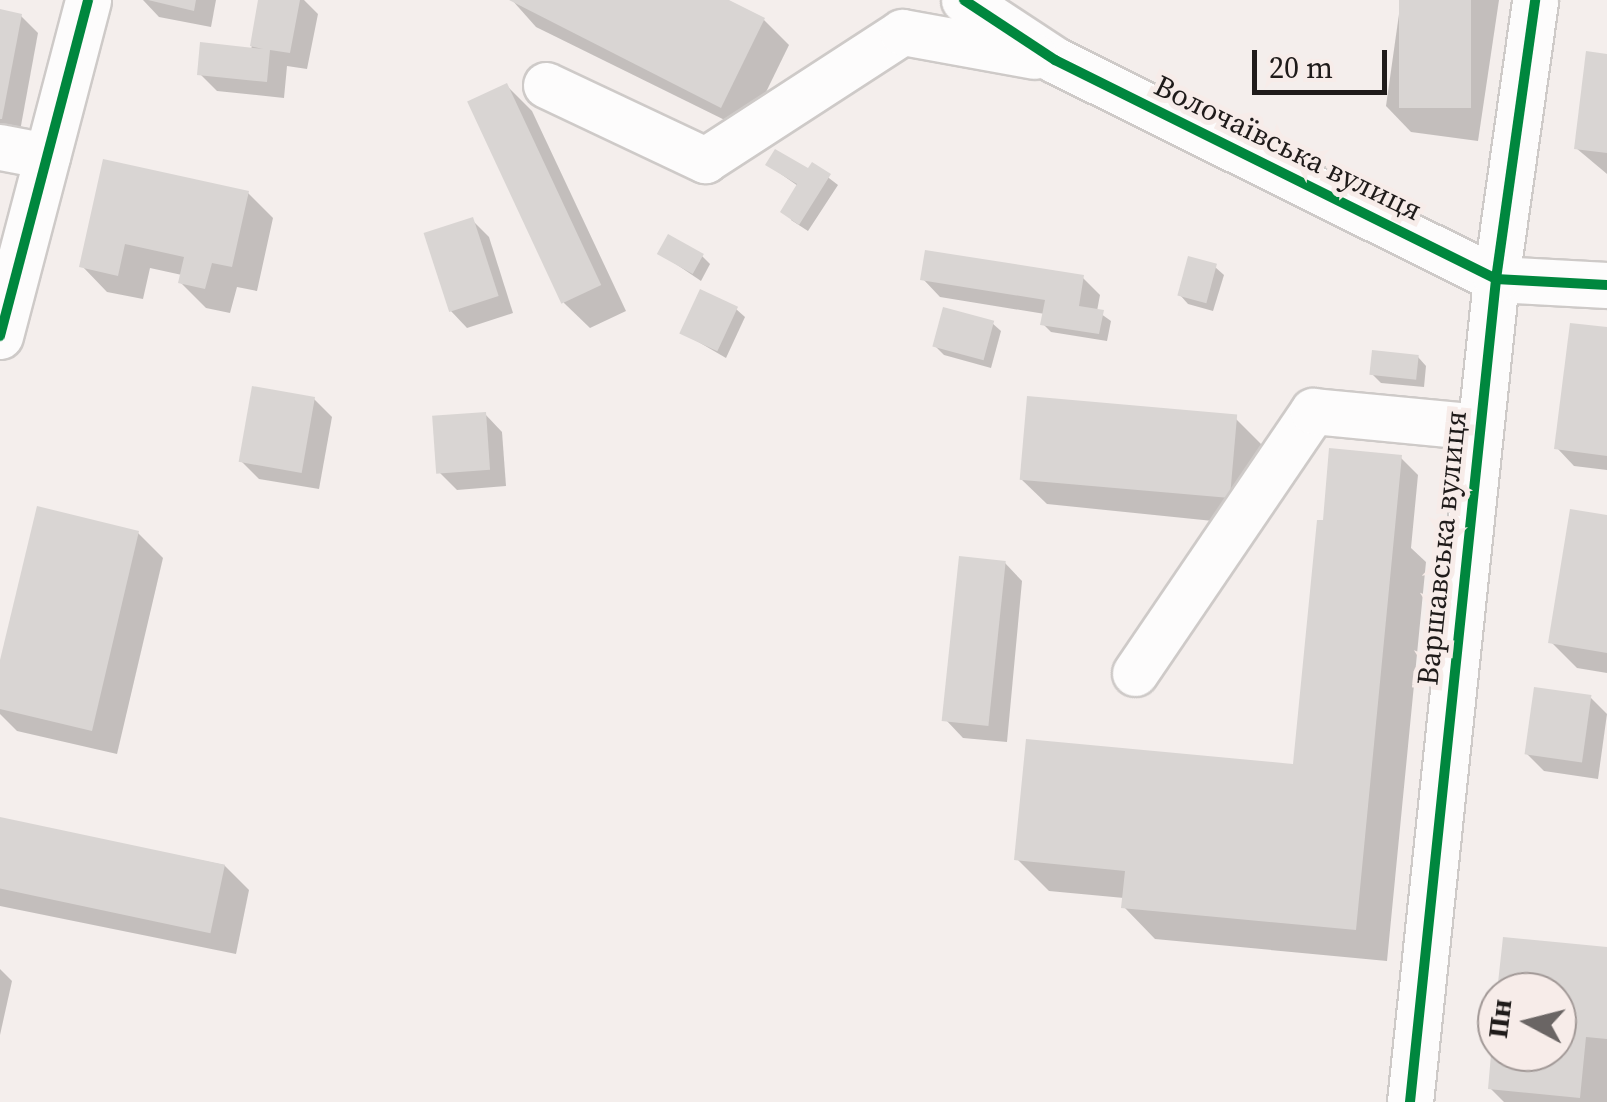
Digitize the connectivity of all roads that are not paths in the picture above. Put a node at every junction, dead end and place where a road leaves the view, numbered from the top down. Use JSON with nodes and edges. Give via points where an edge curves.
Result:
{"nodes":[{"id":1,"x":88,"y":0,"type":"edge"},
{"id":2,"x":964,"y":0,"type":"edge"},
{"id":3,"x":1536,"y":0,"type":"edge"},
{"id":4,"x":1055,"y":60,"type":"junction"},
{"id":5,"x":546,"y":84,"type":"dead end"},
{"id":6,"x":0,"y":147,"type":"edge"},
{"id":7,"x":48,"y":156,"type":"junction"},
{"id":8,"x":1496,"y":279,"type":"junction"},
{"id":9,"x":1607,"y":285,"type":"edge"},
{"id":10,"x":0,"y":336,"type":"edge"},
{"id":11,"x":1480,"y":427,"type":"junction"},
{"id":12,"x":1135,"y":674,"type":"dead end"},
{"id":13,"x":1410,"y":1102,"type":"edge"}],
"edges":[{"from":1,"to":7,"type":"street"},
{"from":2,"to":4,"type":"street","name":"Волочаївська вулиця"},
{"from":3,"to":8,"type":"street","name":"Варшавська вулиця"},
{"from":4,"to":5,"type":"street","via":[[902,32],[705,160]]},
{"from":4,"to":8,"type":"street","name":"Волочаївська вулиця"},
{"from":6,"to":7,"type":"street"},
{"from":7,"to":10,"type":"street"},
{"from":8,"to":9,"type":"street","name":"Волочаївська вулиця"},
{"from":8,"to":11,"type":"street","name":"Варшавська вулиця"},
{"from":11,"to":12,"type":"street","via":[[1312,411]]},
{"from":11,"to":13,"type":"street","name":"Варшавська вулиця"}]}
